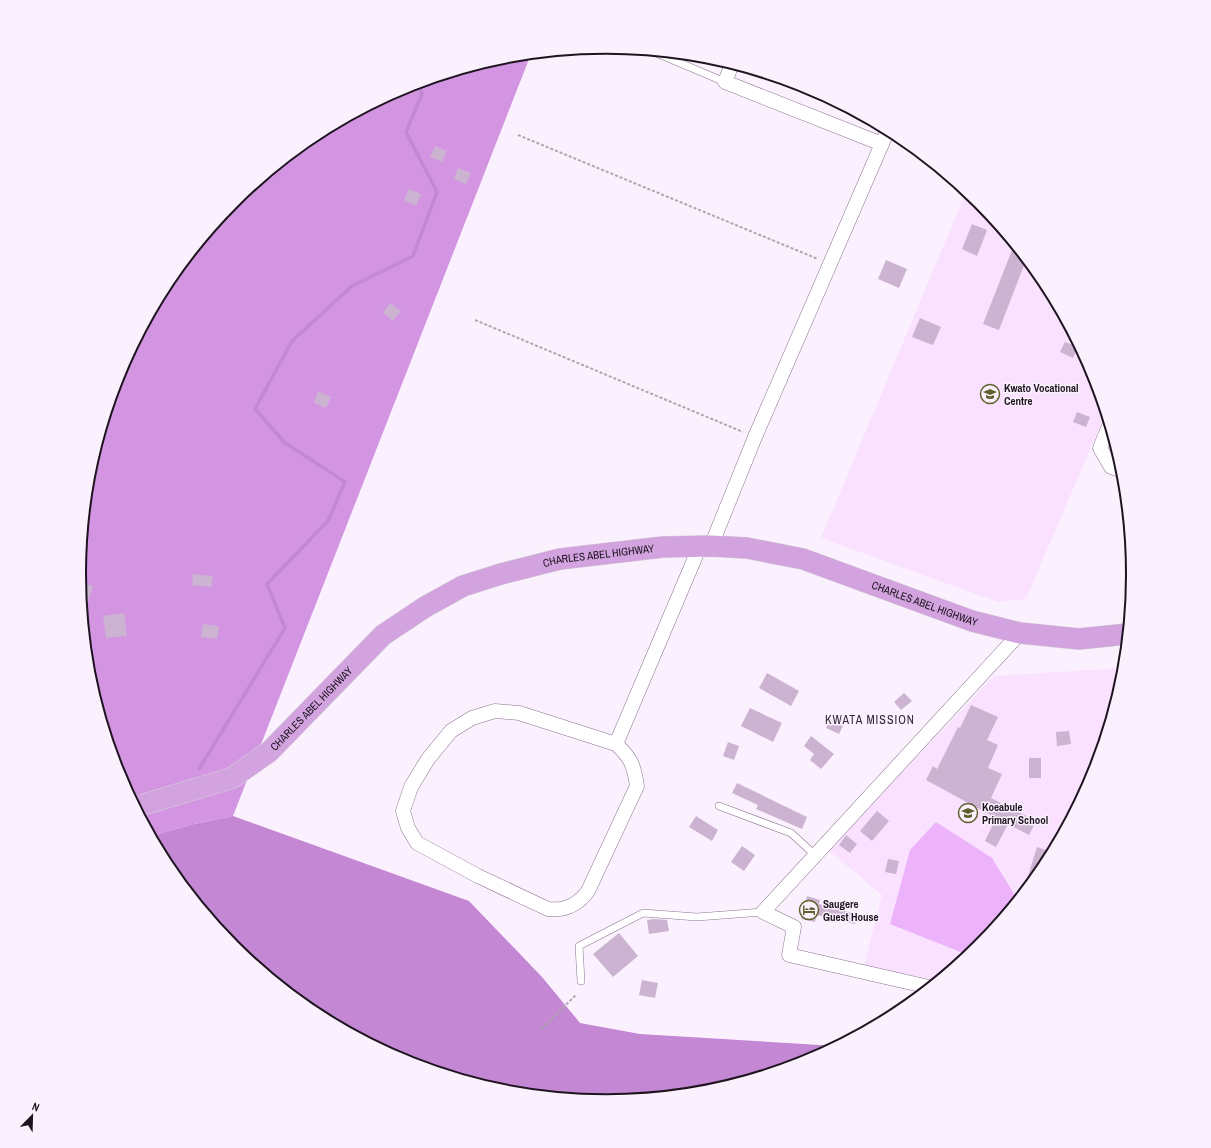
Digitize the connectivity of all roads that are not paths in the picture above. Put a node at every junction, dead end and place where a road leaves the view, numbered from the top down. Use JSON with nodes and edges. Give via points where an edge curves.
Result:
{"nodes":[{"id":1,"x":667,"y":57,"type":"edge"},
{"id":2,"x":730,"y":70,"type":"edge"},
{"id":3,"x":725,"y":82,"type":"junction"},
{"id":4,"x":885,"y":136,"type":"edge"},
{"id":5,"x":882,"y":144,"type":"junction"},
{"id":6,"x":1106,"y":433,"type":"edge"},
{"id":7,"x":1115,"y":468,"type":"edge"},
{"id":8,"x":705,"y":546,"type":"junction"},
{"id":9,"x":1020,"y":633,"type":"junction"},
{"id":10,"x":1122,"y":635,"type":"edge"},
{"id":11,"x":616,"y":744,"type":"junction"},
{"id":12,"x":139,"y":805,"type":"edge"},
{"id":13,"x":719,"y":806,"type":"dead end"},
{"id":14,"x":815,"y":855,"type":"junction"},
{"id":15,"x":763,"y":912,"type":"junction"},
{"id":16,"x":581,"y":981,"type":"dead end"},
{"id":17,"x":923,"y":986,"type":"edge"}],
"edges":[{"from":1,"to":3,"type":"lane"},
{"from":2,"to":3,"type":"street"},
{"from":3,"to":5,"type":"street"},
{"from":4,"to":5,"type":"street"},
{"from":5,"to":8,"type":"street"},
{"from":6,"to":7,"type":"street","via":[[1100,448]]},
{"from":8,"to":9,"type":"main road","name":"CHARLES ABEL HIGHWAY","via":[[747,548],[803,559],[972,621]]},
{"from":8,"to":11,"type":"street"},
{"from":8,"to":12,"type":"main road","name":"CHARLES ABEL HIGHWAY","via":[[663,547],[560,559],[463,586],[383,635],[269,752],[232,778]]},
{"from":9,"to":10,"type":"main road","name":"CHARLES ABEL HIGHWAY","via":[[1079,639]]},
{"from":9,"to":14,"type":"street"},
{"from":11,"to":11,"type":"street","via":[[519,713],[495,711],[472,718],[451,731],[428,759],[411,787],[403,811],[408,828],[417,843],[548,909],[558,910],[573,906],[582,900],[588,891],[637,786],[634,767]]},
{"from":13,"to":14,"type":"lane","via":[[791,833]]},
{"from":14,"to":15,"type":"street"},
{"from":15,"to":16,"type":"lane","via":[[697,917],[643,913],[579,946]]},
{"from":15,"to":17,"type":"street","via":[[794,927],[789,955]]}]}
